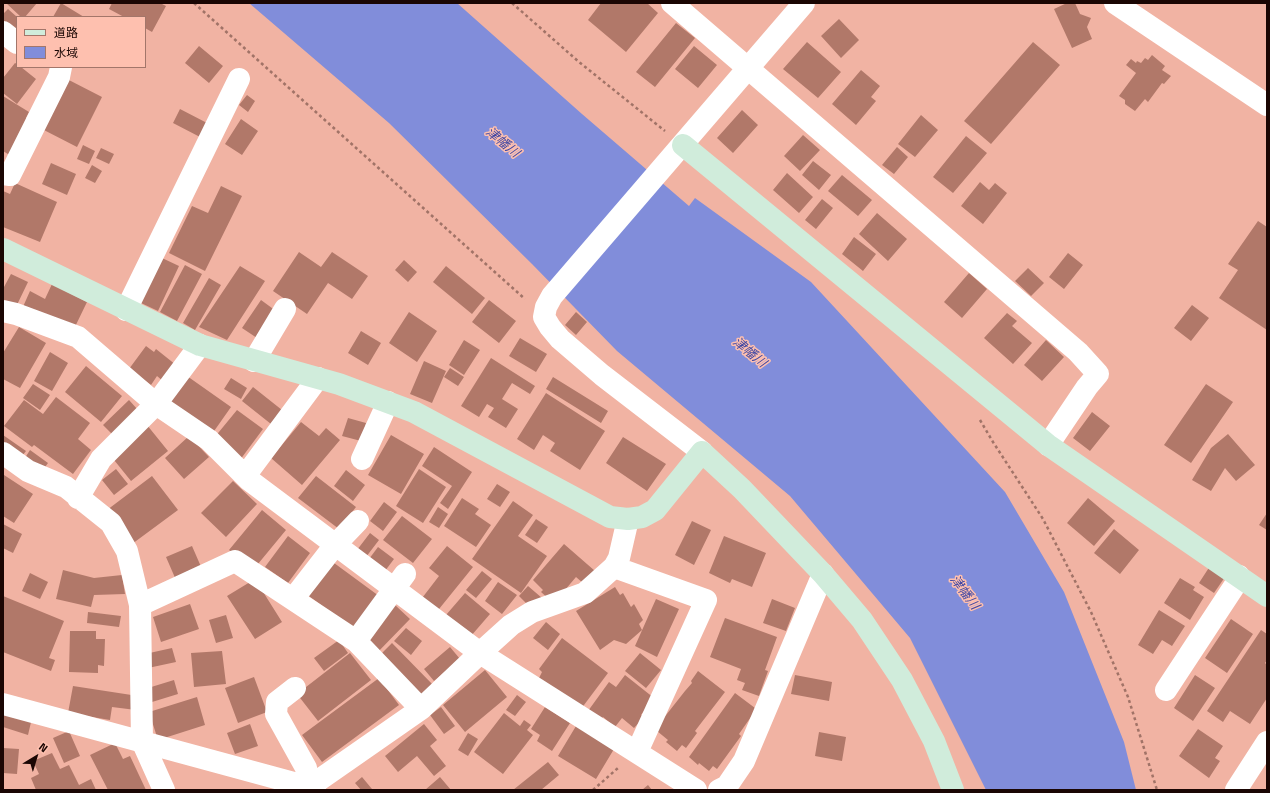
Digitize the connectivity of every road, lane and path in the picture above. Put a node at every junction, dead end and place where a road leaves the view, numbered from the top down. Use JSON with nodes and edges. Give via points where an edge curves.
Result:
{"nodes":[{"id":1,"x":194,"y":3,"type":"edge"},
{"id":2,"x":512,"y":3,"type":"edge"},
{"id":3,"x":672,"y":3,"type":"edge"},
{"id":4,"x":804,"y":3,"type":"edge"},
{"id":5,"x":1115,"y":3,"type":"edge"},
{"id":6,"x":748,"y":68,"type":"junction"},
{"id":7,"x":56,"y":70,"type":"edge"},
{"id":8,"x":239,"y":79,"type":"dead end"},
{"id":9,"x":1267,"y":105,"type":"edge"},
{"id":10,"x":683,"y":145,"type":"junction"},
{"id":11,"x":3,"y":174,"type":"edge"},
{"id":12,"x":3,"y":249,"type":"edge"},
{"id":13,"x":285,"y":309,"type":"dead end"},
{"id":14,"x":126,"y":310,"type":"junction"},
{"id":15,"x":3,"y":312,"type":"edge"},
{"id":16,"x":544,"y":317,"type":"junction"},
{"id":17,"x":200,"y":346,"type":"junction"},
{"id":18,"x":254,"y":361,"type":"junction"},
{"id":19,"x":318,"y":378,"type":"junction"},
{"id":20,"x":388,"y":402,"type":"junction"},
{"id":21,"x":156,"y":404,"type":"junction"},
{"id":22,"x":979,"y":419,"type":"dead end"},
{"id":23,"x":1048,"y":445,"type":"junction"},
{"id":24,"x":702,"y":452,"type":"junction"},
{"id":25,"x":3,"y":453,"type":"edge"},
{"id":26,"x":362,"y":458,"type":"dead end"},
{"id":27,"x":245,"y":476,"type":"junction"},
{"id":28,"x":78,"y":498,"type":"junction"},
{"id":29,"x":628,"y":519,"type":"junction"},
{"id":30,"x":358,"y":521,"type":"dead end"},
{"id":31,"x":335,"y":545,"type":"junction"},
{"id":32,"x":614,"y":567,"type":"junction"},
{"id":33,"x":823,"y":574,"type":"junction"},
{"id":34,"x":1239,"y":576,"type":"junction"},
{"id":35,"x":399,"y":581,"type":"junction"},
{"id":36,"x":1267,"y":596,"type":"edge"},
{"id":37,"x":293,"y":599,"type":"junction"},
{"id":38,"x":140,"y":605,"type":"junction"},
{"id":39,"x":356,"y":641,"type":"junction"},
{"id":40,"x":480,"y":653,"type":"junction"},
{"id":41,"x":295,"y":688,"type":"dead end"},
{"id":42,"x":1166,"y":690,"type":"dead end"},
{"id":43,"x":3,"y":704,"type":"edge"},
{"id":44,"x":421,"y":709,"type":"junction"},
{"id":45,"x":142,"y":741,"type":"junction"},
{"id":46,"x":1267,"y":742,"type":"edge"},
{"id":47,"x":637,"y":752,"type":"junction"},
{"id":48,"x":309,"y":789,"type":"edge"},
{"id":49,"x":164,"y":790,"type":"edge"},
{"id":50,"x":593,"y":790,"type":"edge"},
{"id":51,"x":696,"y":790,"type":"edge"},
{"id":52,"x":719,"y":790,"type":"edge"},
{"id":53,"x":953,"y":790,"type":"edge"},
{"id":54,"x":1157,"y":790,"type":"edge"},
{"id":55,"x":1236,"y":790,"type":"edge"}],
"edges":[{"from":1,"to":16,"type":"path"},
{"from":2,"to":10,"type":"path","via":[[579,62]]},
{"from":3,"to":6,"type":"street"},
{"from":4,"to":6,"type":"street"},
{"from":5,"to":9,"type":"street"},
{"from":6,"to":10,"type":"street"},
{"from":6,"to":23,"type":"street","via":[[1078,352],[1098,374]]},
{"from":7,"to":11,"type":"street","via":[[10,175]]},
{"from":8,"to":14,"type":"street"},
{"from":10,"to":16,"type":"street","via":[[552,296]]},
{"from":10,"to":23,"type":"street"},
{"from":12,"to":14,"type":"street"},
{"from":13,"to":18,"type":"street"},
{"from":14,"to":17,"type":"street"},
{"from":15,"to":21,"type":"street","via":[[16,314],[78,337]]},
{"from":16,"to":24,"type":"street","via":[[566,344],[602,375]]},
{"from":17,"to":18,"type":"street"},
{"from":17,"to":21,"type":"street"},
{"from":18,"to":19,"type":"street"},
{"from":19,"to":20,"type":"street"},
{"from":19,"to":27,"type":"street"},
{"from":20,"to":26,"type":"street"},
{"from":20,"to":29,"type":"street","via":[[414,412],[610,517]]},
{"from":21,"to":27,"type":"street","via":[[209,440]]},
{"from":21,"to":28,"type":"street","via":[[102,459]]},
{"from":22,"to":54,"type":"path","via":[[1043,519],[1091,612],[1128,697]]},
{"from":23,"to":34,"type":"street"},
{"from":24,"to":29,"type":"street","via":[[655,510],[642,517]]},
{"from":24,"to":33,"type":"street","via":[[742,488]]},
{"from":25,"to":28,"type":"street","via":[[28,471],[66,487]]},
{"from":27,"to":31,"type":"street"},
{"from":28,"to":38,"type":"street","via":[[111,523],[127,551]]},
{"from":29,"to":32,"type":"street","via":[[619,558]]},
{"from":30,"to":31,"type":"street"},
{"from":31,"to":35,"type":"street"},
{"from":31,"to":37,"type":"street"},
{"from":32,"to":40,"type":"street","via":[[585,593],[532,612],[511,625]]},
{"from":32,"to":47,"type":"street","via":[[706,600]]},
{"from":33,"to":52,"type":"street","via":[[744,761],[727,786]]},
{"from":33,"to":53,"type":"street","via":[[862,620],[902,680],[934,741]]},
{"from":34,"to":36,"type":"street"},
{"from":34,"to":42,"type":"street"},
{"from":35,"to":39,"type":"street"},
{"from":35,"to":40,"type":"street"},
{"from":37,"to":38,"type":"street","via":[[235,561]]},
{"from":37,"to":39,"type":"street"},
{"from":38,"to":45,"type":"street"},
{"from":39,"to":44,"type":"street"},
{"from":40,"to":44,"type":"street"},
{"from":40,"to":47,"type":"street"},
{"from":41,"to":48,"type":"street","via":[[277,702],[276,714],[306,768]]},
{"from":43,"to":45,"type":"street"},
{"from":44,"to":48,"type":"street"},
{"from":45,"to":48,"type":"street"},
{"from":45,"to":49,"type":"street"},
{"from":46,"to":55,"type":"street"},
{"from":47,"to":50,"type":"path"},
{"from":47,"to":51,"type":"street"}]}
